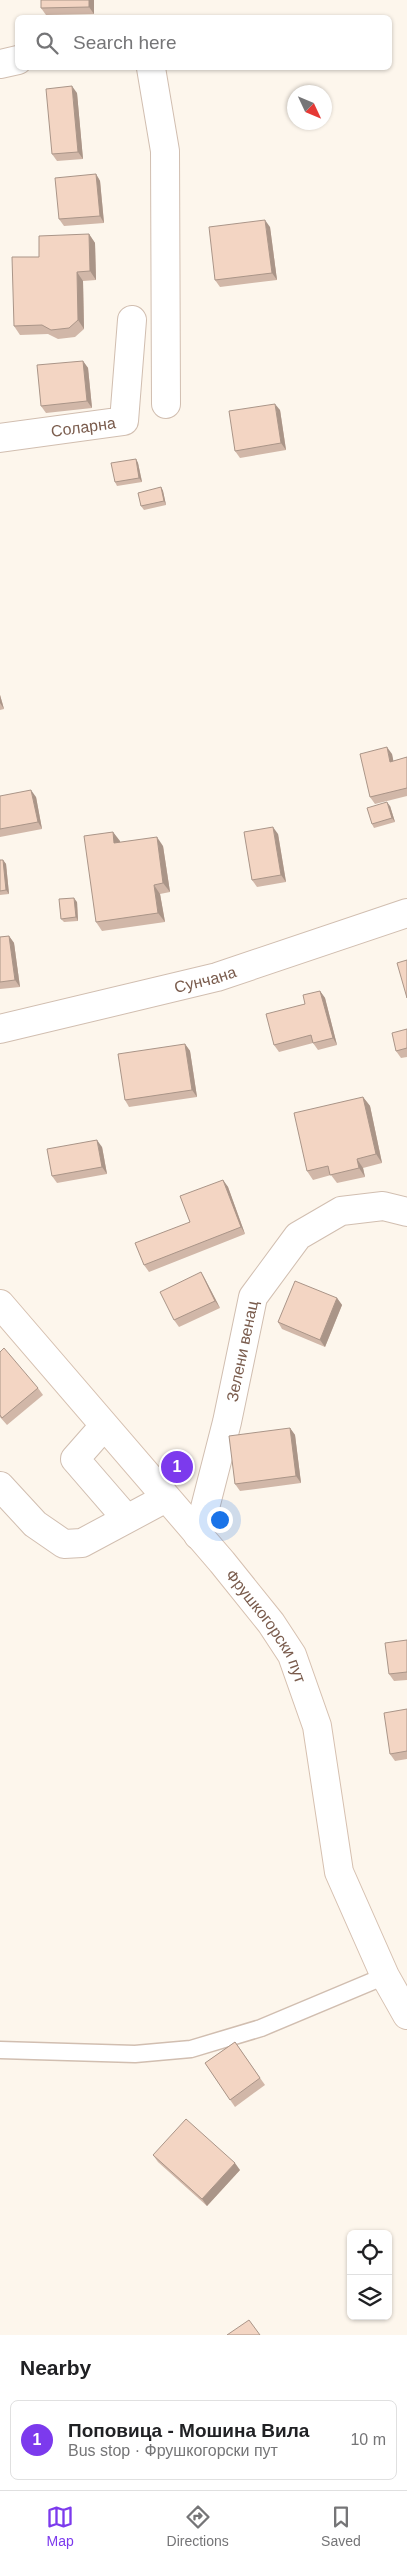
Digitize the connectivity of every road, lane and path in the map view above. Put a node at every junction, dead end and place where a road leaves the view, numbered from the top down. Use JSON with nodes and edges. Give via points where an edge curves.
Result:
{"nodes":[{"id":1,"x":15,"y":61,"type":"edge"},
{"id":2,"x":0,"y":64,"type":"edge"},
{"id":3,"x":151,"y":70,"type":"edge"},
{"id":4,"x":132,"y":320,"type":"dead end"},
{"id":5,"x":166,"y":404,"type":"dead end"},
{"id":6,"x":0,"y":438,"type":"edge"},
{"id":7,"x":407,"y":913,"type":"edge"},
{"id":8,"x":0,"y":1028,"type":"edge"},
{"id":9,"x":407,"y":1212,"type":"edge"},
{"id":10,"x":0,"y":1304,"type":"edge"},
{"id":11,"x":104,"y":1426,"type":"junction"},
{"id":12,"x":0,"y":1486,"type":"edge"},
{"id":13,"x":166,"y":1498,"type":"junction"},
{"id":14,"x":126,"y":1518,"type":"junction"},
{"id":15,"x":198,"y":1534,"type":"junction"},
{"id":16,"x":385,"y":1976,"type":"junction"},
{"id":17,"x":407,"y":2015,"type":"edge"},
{"id":18,"x":0,"y":2050,"type":"edge"}],
"edges":[{"from":1,"to":2,"type":"street"},
{"from":3,"to":5,"type":"street","via":[[165,151]]},
{"from":4,"to":6,"type":"street","name":"Соларна","via":[[124,421]]},
{"from":7,"to":8,"type":"street","name":"Сунчана","via":[[217,977]]},
{"from":9,"to":15,"type":"street","name":"Зелени венац","via":[[383,1206],[341,1211],[298,1236],[253,1297],[227,1422]]},
{"from":10,"to":11,"type":"street","name":"Фрушкогорски пут"},
{"from":11,"to":13,"type":"street","name":"Фрушкогорски пут"},
{"from":11,"to":14,"type":"street","via":[[75,1459]]},
{"from":12,"to":14,"type":"street","via":[[35,1524],[64,1544],[82,1543]]},
{"from":13,"to":14,"type":"street"},
{"from":13,"to":15,"type":"street","name":"Фрушкогорски пут"},
{"from":15,"to":16,"type":"street","name":"Фрушкогорски пут","via":[[292,1655],[318,1726],[339,1872]]},
{"from":16,"to":17,"type":"street","name":"Фрушкогорски пут"},
{"from":16,"to":18,"type":"lane","via":[[261,2028],[191,2049],[135,2054]]}]}
